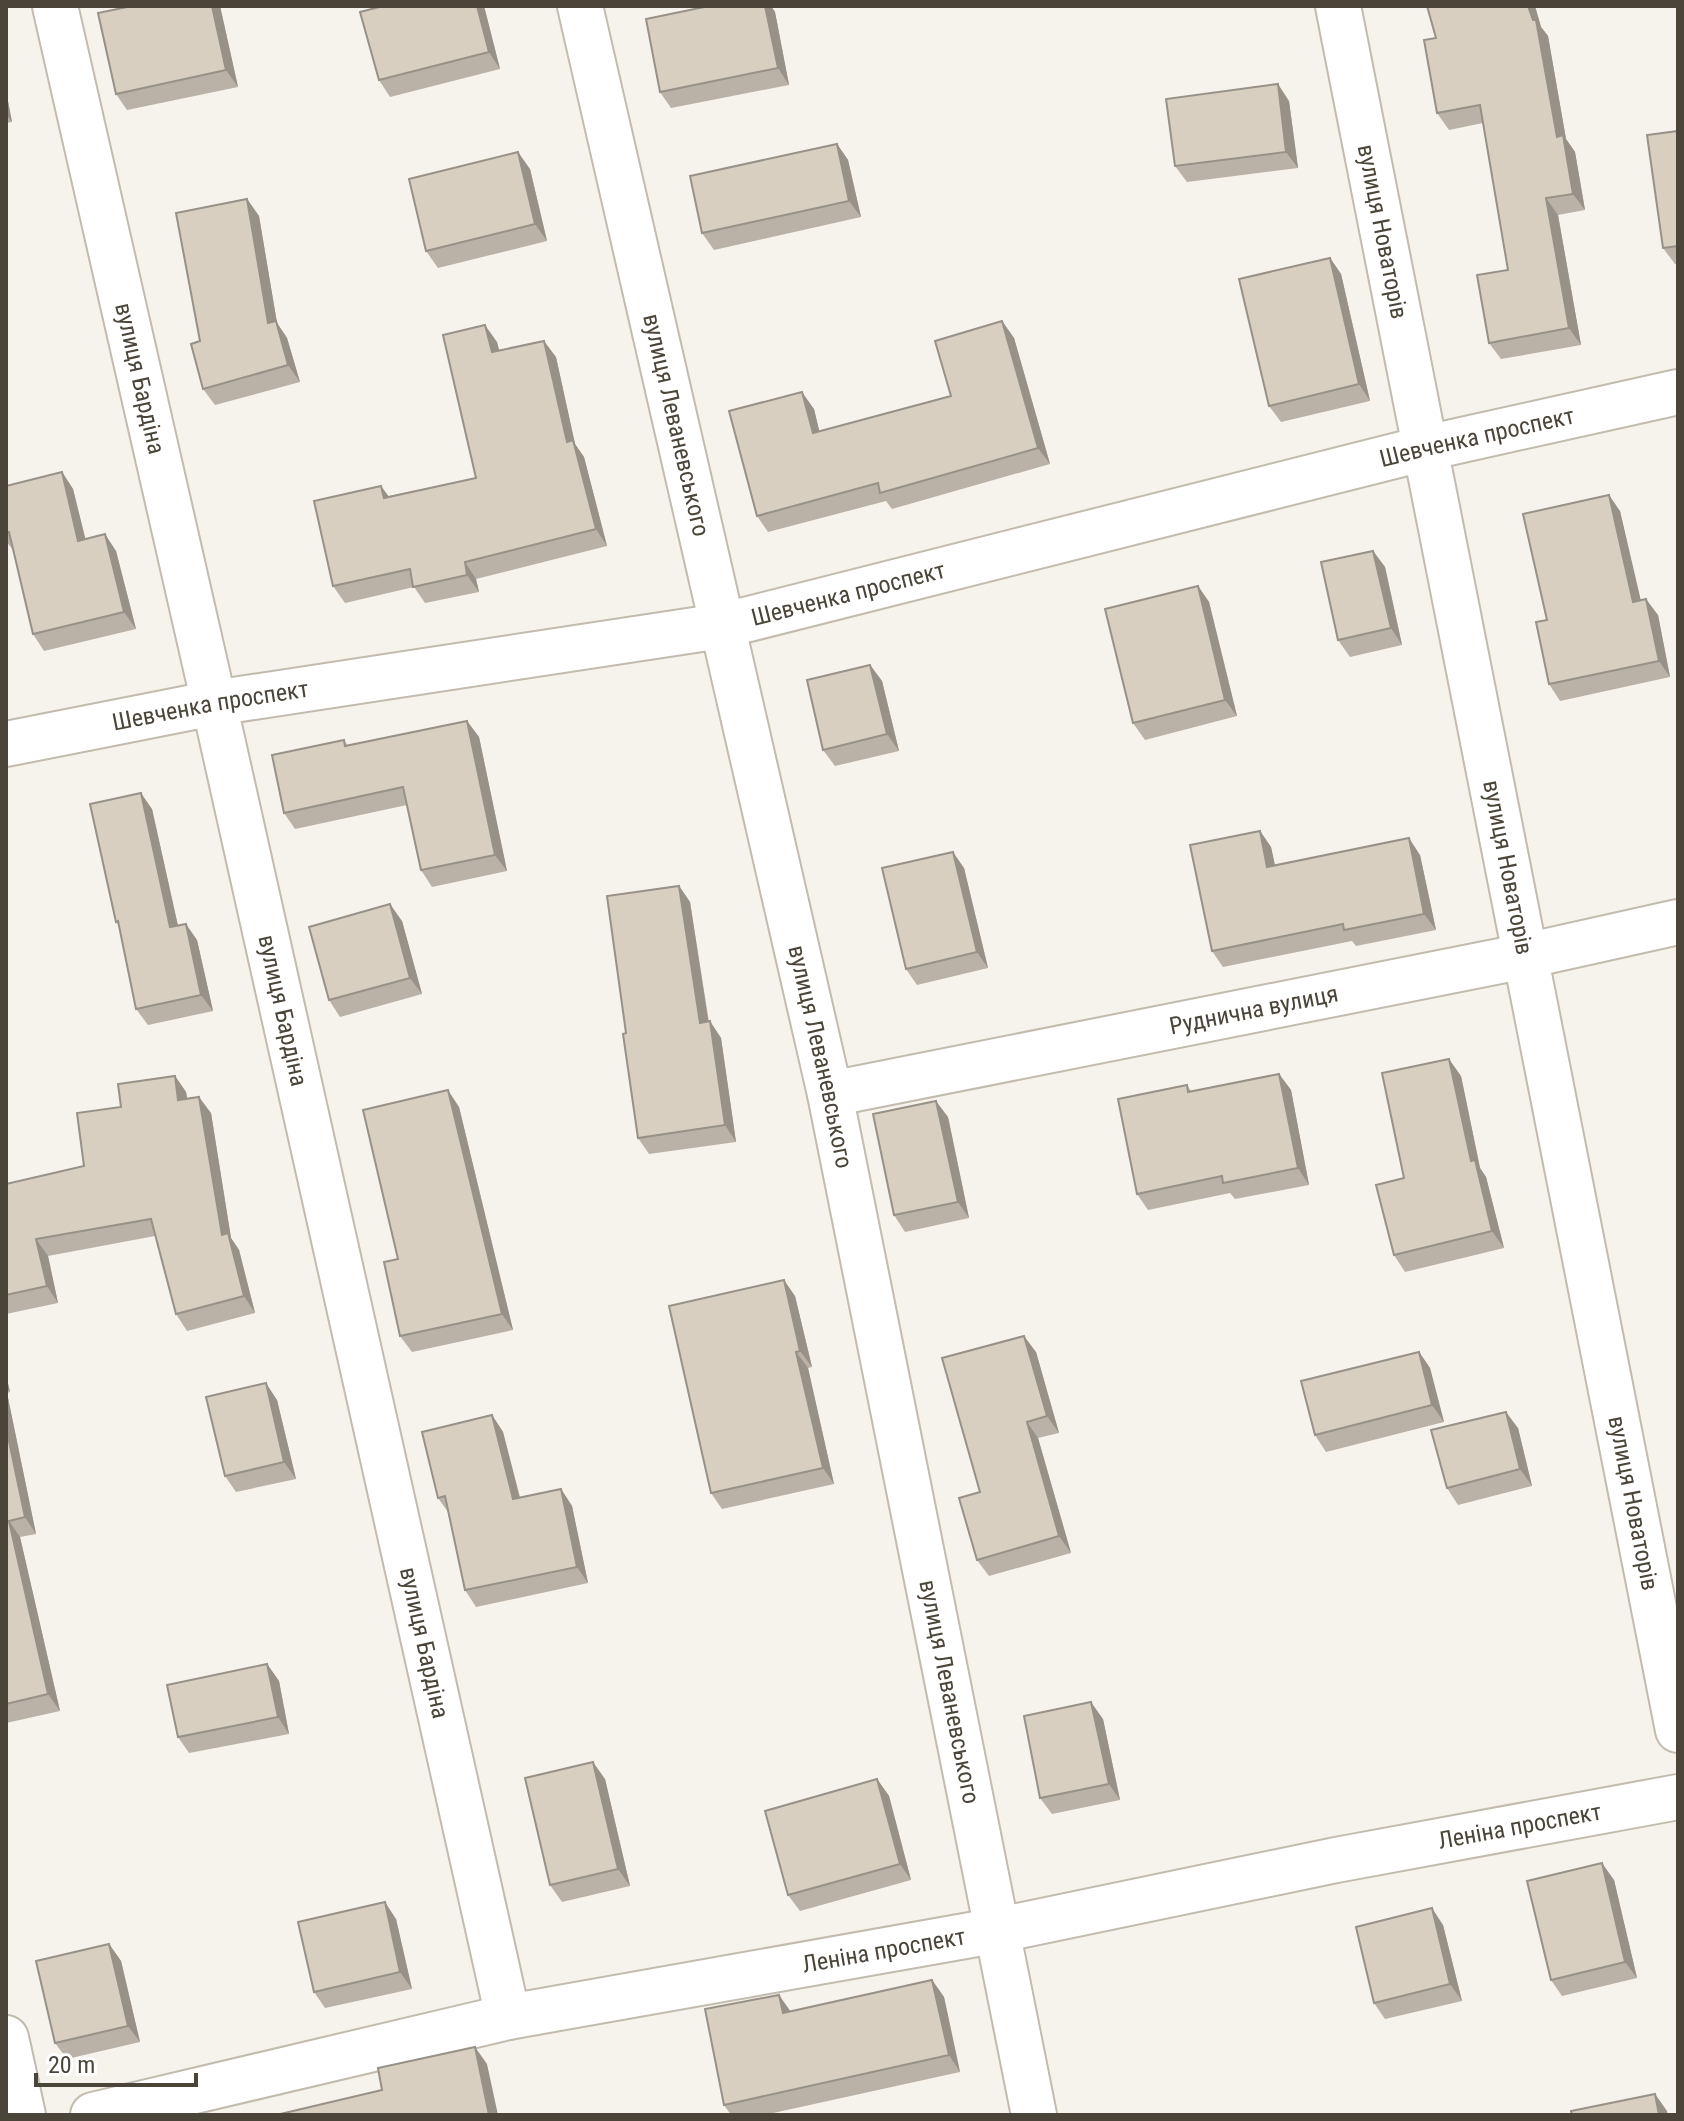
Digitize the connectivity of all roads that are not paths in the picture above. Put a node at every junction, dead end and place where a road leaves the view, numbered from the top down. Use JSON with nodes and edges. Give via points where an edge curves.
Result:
{"nodes":[{"id":1,"x":55,"y":6,"type":"edge"},
{"id":2,"x":580,"y":6,"type":"edge"},
{"id":3,"x":1338,"y":6,"type":"edge"},
{"id":4,"x":1678,"y":392,"type":"edge"},
{"id":5,"x":1426,"y":448,"type":"junction"},
{"id":6,"x":721,"y":626,"type":"junction"},
{"id":7,"x":214,"y":703,"type":"junction"},
{"id":8,"x":6,"y":744,"type":"edge"},
{"id":9,"x":1678,"y":922,"type":"edge"},
{"id":10,"x":1525,"y":956,"type":"junction"},
{"id":11,"x":830,"y":1094,"type":"junction"},
{"id":12,"x":1678,"y":1730,"type":"edge"},
{"id":13,"x":1678,"y":1797,"type":"edge"},
{"id":14,"x":999,"y":1930,"type":"junction"},
{"id":15,"x":508,"y":2017,"type":"junction"},
{"id":16,"x":6,"y":2038,"type":"edge"},
{"id":17,"x":23,"y":2115,"type":"edge"},
{"id":18,"x":93,"y":2115,"type":"edge"},
{"id":19,"x":1034,"y":2115,"type":"edge"}],
"edges":[{"from":1,"to":7,"type":"street","name":"вулиця Бардіна"},
{"from":2,"to":6,"type":"street","name":"вулиця Леваневського"},
{"from":3,"to":5,"type":"street","name":"вулиця Новаторів"},
{"from":4,"to":5,"type":"street","name":"Шевченка проспект"},
{"from":5,"to":6,"type":"street","name":"Шевченка проспект"},
{"from":5,"to":10,"type":"street","name":"вулиця Новаторів"},
{"from":6,"to":7,"type":"street","name":"Шевченка проспект"},
{"from":6,"to":11,"type":"street","name":"вулиця Леваневського"},
{"from":7,"to":8,"type":"street","name":"Шевченка проспект"},
{"from":7,"to":15,"type":"street","name":"вулиця Бардіна"},
{"from":9,"to":10,"type":"street","name":"Руднична вулиця"},
{"from":10,"to":11,"type":"street","name":"Руднична вулиця"},
{"from":10,"to":12,"type":"street","name":"вулиця Новаторів"},
{"from":11,"to":14,"type":"street","name":"вулиця Леваневського"},
{"from":13,"to":14,"type":"street","name":"Леніна проспект"},
{"from":14,"to":15,"type":"street","name":"Леніна проспект"},
{"from":14,"to":19,"type":"street","name":"вулиця Леваневського"},
{"from":15,"to":18,"type":"street","name":"Леніна проспект"},
{"from":16,"to":17,"type":"street"}]}
